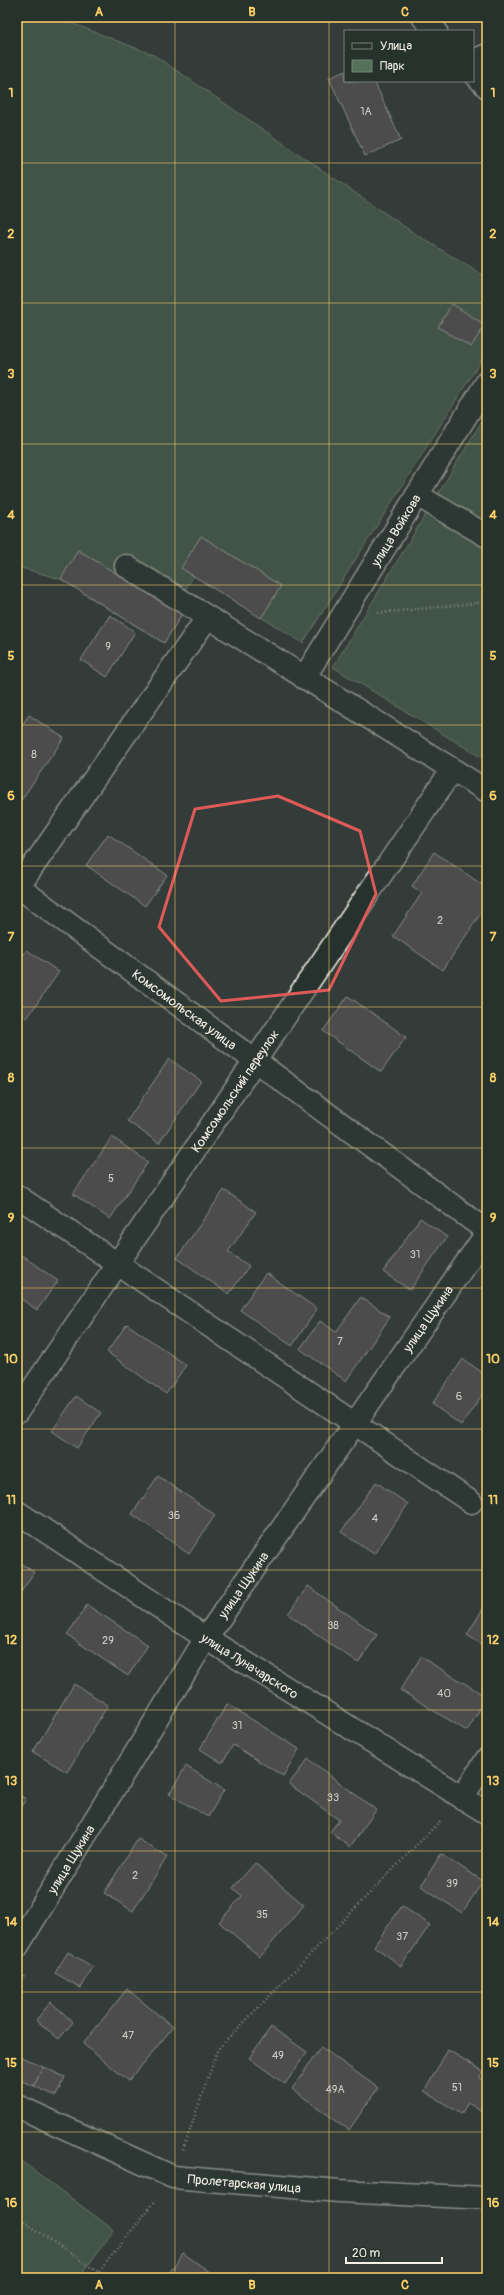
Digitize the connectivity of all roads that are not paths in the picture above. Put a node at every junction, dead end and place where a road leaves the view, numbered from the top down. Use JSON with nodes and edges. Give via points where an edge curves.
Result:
{"nodes":[{"id":1,"x":423,"y":17,"type":"edge"},
{"id":2,"x":435,"y":30,"type":"edge"},
{"id":3,"x":487,"y":55,"type":"edge"},
{"id":4,"x":474,"y":61,"type":"edge"},
{"id":5,"x":474,"y":73,"type":"edge"},
{"id":6,"x":487,"y":88,"type":"edge"},
{"id":7,"x":487,"y":382,"type":"edge"},
{"id":8,"x":417,"y":495,"type":"junction"},
{"id":9,"x":487,"y":536,"type":"edge"},
{"id":10,"x":126,"y":566,"type":"dead end"},
{"id":11,"x":207,"y":618,"type":"junction"},
{"id":12,"x":304,"y":678,"type":"junction"},
{"id":13,"x":452,"y":770,"type":"junction"},
{"id":14,"x":487,"y":792,"type":"edge"},
{"id":15,"x":17,"y":887,"type":"edge"},
{"id":16,"x":255,"y":1061,"type":"junction"},
{"id":17,"x":17,"y":1196,"type":"edge"},
{"id":18,"x":487,"y":1232,"type":"edge"},
{"id":19,"x":117,"y":1263,"type":"junction"},
{"id":20,"x":17,"y":1412,"type":"edge"},
{"id":21,"x":355,"y":1424,"type":"junction"},
{"id":22,"x":471,"y":1502,"type":"dead end"},
{"id":23,"x":17,"y":1512,"type":"edge"},
{"id":24,"x":206,"y":1638,"type":"junction"},
{"id":25,"x":487,"y":1759,"type":"edge"},
{"id":26,"x":462,"y":1798,"type":"junction"},
{"id":27,"x":487,"y":1814,"type":"edge"},
{"id":28,"x":17,"y":1947,"type":"edge"},
{"id":29,"x":17,"y":2106,"type":"edge"},
{"id":30,"x":487,"y":2198,"type":"edge"}],
"edges":[{"from":1,"to":2,"type":"street"},
{"from":3,"to":4,"type":"street"},
{"from":5,"to":6,"type":"street"},
{"from":7,"to":8,"type":"street","name":"улица Войкова"},
{"from":8,"to":9,"type":"street"},
{"from":8,"to":12,"type":"street","name":"улица Войкова"},
{"from":10,"to":11,"type":"street"},
{"from":11,"to":12,"type":"street"},
{"from":11,"to":15,"type":"street"},
{"from":12,"to":13,"type":"street"},
{"from":13,"to":14,"type":"street"},
{"from":13,"to":16,"type":"street","name":"Комсомольский переулок"},
{"from":15,"to":16,"type":"street","name":"Комсомольская улица"},
{"from":16,"to":18,"type":"street","name":"Комсомольская улица"},
{"from":16,"to":19,"type":"street","name":"Комсомольский переулок"},
{"from":17,"to":19,"type":"street"},
{"from":18,"to":21,"type":"street","name":"улица Щукина"},
{"from":19,"to":20,"type":"street","name":"Комсомольский переулок"},
{"from":19,"to":21,"type":"street"},
{"from":21,"to":22,"type":"street"},
{"from":21,"to":24,"type":"street","name":"улица Щукина"},
{"from":23,"to":24,"type":"street","name":"улица Луначарского"},
{"from":24,"to":26,"type":"street","name":"улица Луначарского"},
{"from":24,"to":28,"type":"street","name":"улица Щукина"},
{"from":25,"to":26,"type":"street"},
{"from":26,"to":27,"type":"street","name":"улица Луначарского"},
{"from":29,"to":30,"type":"street","name":"Пролетарская улица","via":[[173,2177],[339,2191]]}]}
